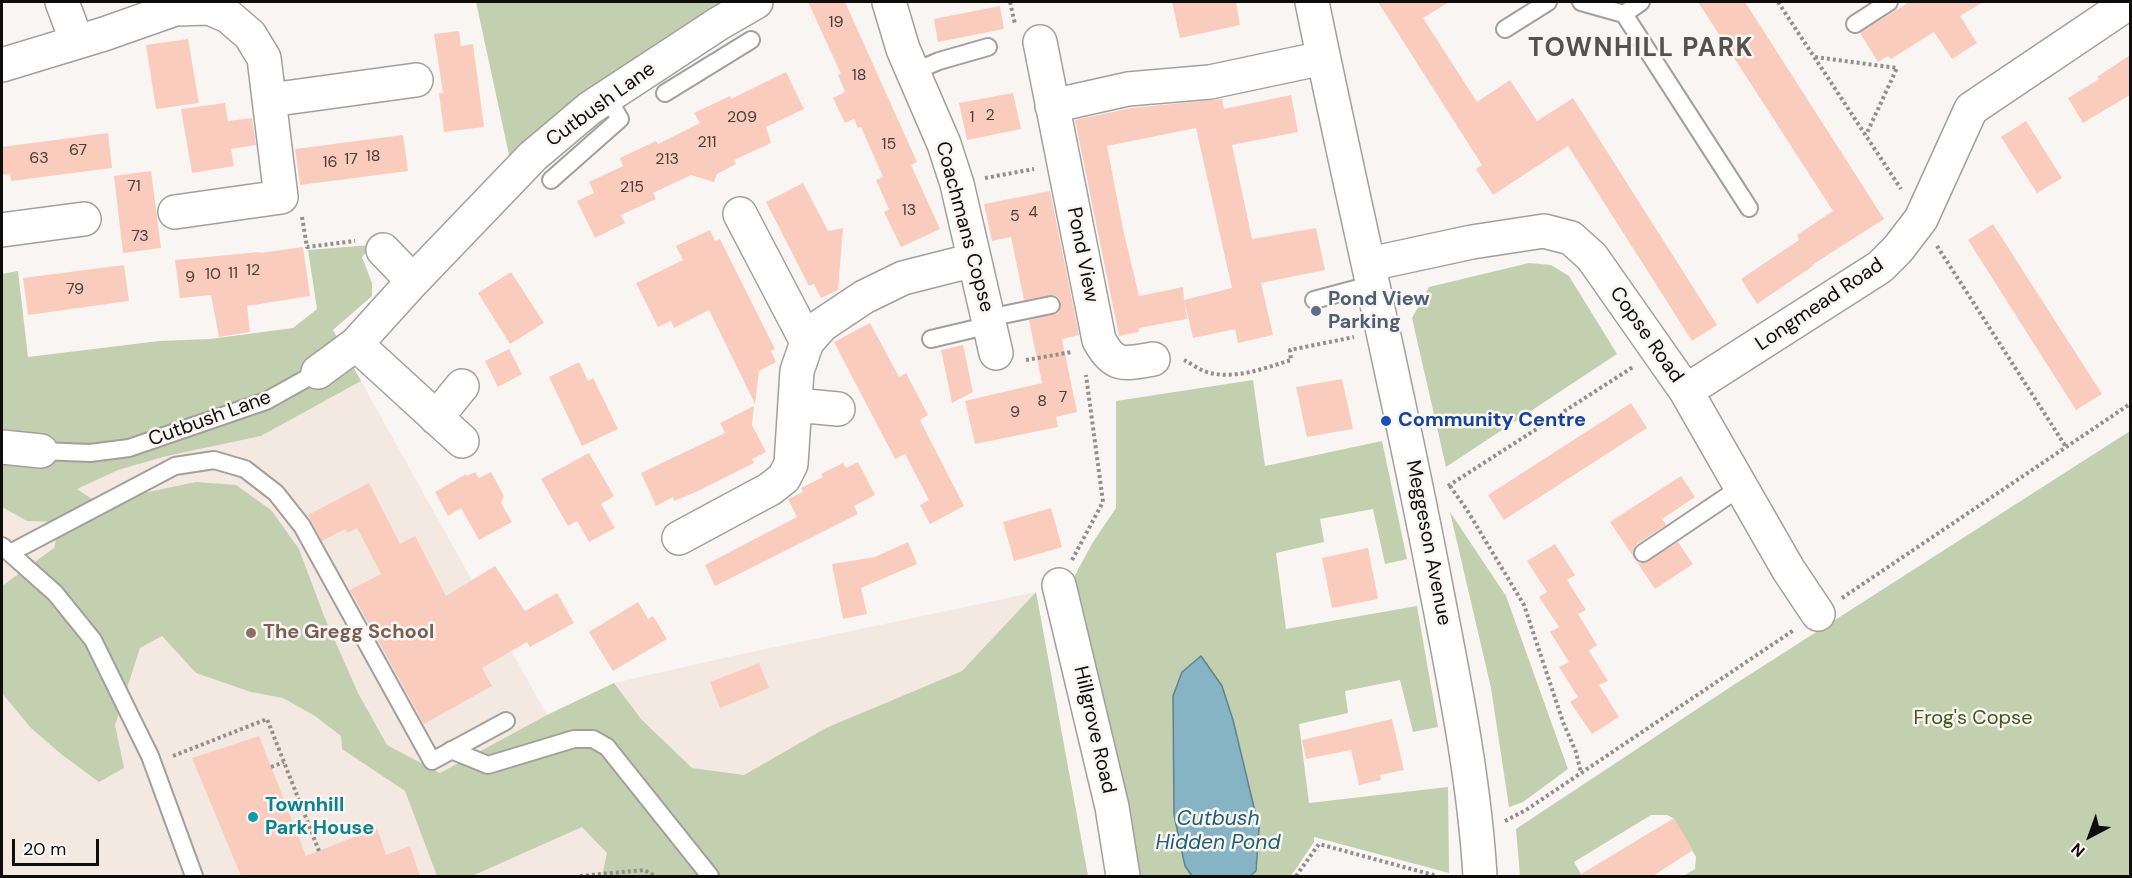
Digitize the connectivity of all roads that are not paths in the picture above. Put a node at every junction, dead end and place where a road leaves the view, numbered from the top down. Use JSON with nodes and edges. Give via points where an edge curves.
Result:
{"nodes":[{"id":1,"x":62,"y":2,"type":"edge"},
{"id":2,"x":756,"y":2,"type":"edge"},
{"id":3,"x":889,"y":2,"type":"edge"},
{"id":4,"x":1312,"y":2,"type":"edge"},
{"id":5,"x":1548,"y":2,"type":"edge"},
{"id":6,"x":1581,"y":2,"type":"edge"},
{"id":7,"x":1641,"y":2,"type":"edge"},
{"id":8,"x":1888,"y":2,"type":"edge"},
{"id":9,"x":2130,"y":2,"type":"edge"},
{"id":10,"x":1624,"y":14,"type":"junction"},
{"id":11,"x":1855,"y":24,"type":"dead end"},
{"id":12,"x":1505,"y":29,"type":"dead end"},
{"id":13,"x":751,"y":40,"type":"dead end"},
{"id":14,"x":77,"y":42,"type":"junction"},
{"id":15,"x":1040,"y":42,"type":"dead end"},
{"id":16,"x":988,"y":47,"type":"dead end"},
{"id":17,"x":1323,"y":58,"type":"junction"},
{"id":18,"x":689,"y":61,"type":"junction"},
{"id":19,"x":2,"y":65,"type":"edge"},
{"id":20,"x":913,"y":72,"type":"junction"},
{"id":21,"x":416,"y":80,"type":"dead end"},
{"id":22,"x":665,"y":93,"type":"dead end"},
{"id":23,"x":608,"y":97,"type":"junction"},
{"id":24,"x":270,"y":99,"type":"junction"},
{"id":25,"x":1053,"y":106,"type":"junction"},
{"id":26,"x":551,"y":180,"type":"dead end"},
{"id":27,"x":1749,"y":208,"type":"dead end"},
{"id":28,"x":175,"y":212,"type":"dead end"},
{"id":29,"x":740,"y":214,"type":"dead end"},
{"id":30,"x":84,"y":219,"type":"dead end"},
{"id":31,"x":2,"y":230,"type":"edge"},
{"id":32,"x":383,"y":250,"type":"road end"},
{"id":33,"x":974,"y":260,"type":"junction"},
{"id":34,"x":1372,"y":274,"type":"junction"},
{"id":35,"x":412,"y":281,"type":"junction"},
{"id":36,"x":1314,"y":300,"type":"dead end"},
{"id":37,"x":1051,"y":305,"type":"dead end"},
{"id":38,"x":991,"y":332,"type":"junction"},
{"id":39,"x":931,"y":339,"type":"dead end"},
{"id":40,"x":807,"y":342,"type":"junction"},
{"id":41,"x":356,"y":344,"type":"junction"},
{"id":42,"x":1153,"y":359,"type":"road end"},
{"id":43,"x":318,"y":372,"type":"joint"},
{"id":44,"x":462,"y":386,"type":"dead end"},
{"id":45,"x":1686,"y":391,"type":"junction"},
{"id":46,"x":795,"y":405,"type":"junction"},
{"id":47,"x":838,"y":410,"type":"dead end"},
{"id":48,"x":436,"y":418,"type":"junction"},
{"id":49,"x":462,"y":441,"type":"dead end"},
{"id":50,"x":2,"y":447,"type":"edge"},
{"id":51,"x":41,"y":451,"type":"joint"},
{"id":52,"x":1741,"y":487,"type":"junction"},
{"id":53,"x":679,"y":537,"type":"dead end"},
{"id":54,"x":6,"y":549,"type":"edge"},
{"id":55,"x":1643,"y":553,"type":"dead end"},
{"id":56,"x":1059,"y":585,"type":"dead end"},
{"id":57,"x":1818,"y":614,"type":"dead end"},
{"id":58,"x":506,"y":721,"type":"dead end"},
{"id":59,"x":451,"y":750,"type":"junction"},
{"id":60,"x":194,"y":876,"type":"edge"},
{"id":61,"x":710,"y":876,"type":"edge"},
{"id":62,"x":1123,"y":876,"type":"edge"},
{"id":63,"x":1480,"y":876,"type":"edge"}],
"edges":[{"from":1,"to":14,"type":"street"},
{"from":2,"to":18,"type":"street","name":"Cutbush Lane"},
{"from":3,"to":20,"type":"street","name":"Coachmans Copse"},
{"from":4,"to":17,"type":"street","name":"Meggeson Avenue"},
{"from":5,"to":12,"type":"lane"},
{"from":6,"to":10,"type":"lane"},
{"from":7,"to":10,"type":"lane"},
{"from":8,"to":11,"type":"lane"},
{"from":9,"to":45,"type":"street","name":"Longmead Road","via":[[1971,109],[1921,219],[1880,267]]},
{"from":10,"to":27,"type":"lane"},
{"from":13,"to":18,"type":"lane"},
{"from":14,"to":19,"type":"street"},
{"from":14,"to":24,"type":"street","via":[[175,9],[209,8],[228,16],[250,35],[264,58]]},
{"from":15,"to":25,"type":"street","name":"Pond View"},
{"from":16,"to":20,"type":"lane","via":[[939,60]]},
{"from":17,"to":25,"type":"street","via":[[1210,82],[1128,89]]},
{"from":17,"to":34,"type":"street","name":"Meggeson Avenue"},
{"from":18,"to":22,"type":"lane"},
{"from":18,"to":23,"type":"street","name":"Cutbush Lane"},
{"from":20,"to":33,"type":"street","name":"Coachmans Copse","via":[[957,184]]},
{"from":21,"to":24,"type":"street"},
{"from":23,"to":26,"type":"lane","via":[[620,120]]},
{"from":23,"to":35,"type":"street","name":"Cutbush Lane","via":[[534,156]]},
{"from":24,"to":28,"type":"street","via":[[282,197]]},
{"from":25,"to":42,"type":"street","name":"Pond View","via":[[1099,340],[1115,361]]},
{"from":29,"to":40,"type":"street"},
{"from":30,"to":31,"type":"street"},
{"from":32,"to":35,"type":"street"},
{"from":33,"to":38,"type":"street","name":"Coachmans Copse"},
{"from":33,"to":40,"type":"street","via":[[903,278],[864,297],[822,326]]},
{"from":34,"to":36,"type":"lane"},
{"from":34,"to":45,"type":"street","name":"Copse Road","via":[[1472,242],[1544,231],[1571,238],[1592,257]]},
{"from":34,"to":63,"type":"street","name":"Meggeson Avenue","via":[[1462,722]]},
{"from":35,"to":41,"type":"street","name":"Cutbush Lane"},
{"from":37,"to":38,"type":"lane"},
{"from":38,"to":39,"type":"lane"},
{"from":40,"to":46,"type":"street","via":[[798,371]]},
{"from":41,"to":43,"type":"street","name":"Cutbush Lane"},
{"from":41,"to":48,"type":"street"},
{"from":43,"to":51,"type":"lane","name":"Cutbush Lane","via":[[266,401],[129,448],[90,453]]},
{"from":44,"to":48,"type":"street"},
{"from":45,"to":52,"type":"street","name":"Copse Road"},
{"from":46,"to":47,"type":"street"},
{"from":46,"to":53,"type":"street","via":[[790,464],[784,478]]},
{"from":48,"to":49,"type":"street"},
{"from":50,"to":51,"type":"street","name":"Cutbush Lane"},
{"from":52,"to":55,"type":"lane"},
{"from":52,"to":57,"type":"street","name":"Copse Road"},
{"from":54,"to":59,"type":"lane","via":[[175,466],[214,460],[245,469],[276,493],[302,526],[432,760]]},
{"from":54,"to":60,"type":"lane","via":[[55,593],[93,640],[153,764]]},
{"from":56,"to":62,"type":"street","name":"Hillgrove Road","via":[[1112,807]]},
{"from":58,"to":59,"type":"lane"},
{"from":59,"to":61,"type":"lane","via":[[488,765],[574,739],[593,739],[607,747]]}]}
